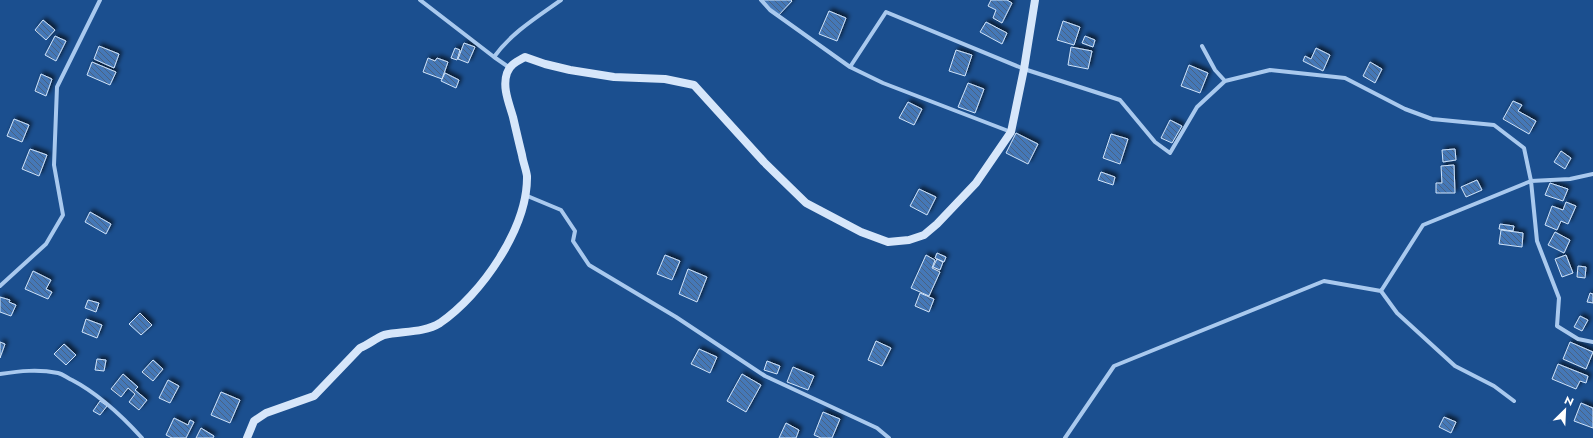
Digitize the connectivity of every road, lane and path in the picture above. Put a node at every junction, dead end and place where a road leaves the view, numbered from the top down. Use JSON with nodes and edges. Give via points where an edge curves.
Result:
{"nodes":[{"id":1,"x":100,"y":0,"type":"edge"},
{"id":2,"x":420,"y":0,"type":"edge"},
{"id":3,"x":561,"y":0,"type":"edge"},
{"id":4,"x":761,"y":0,"type":"edge"},
{"id":5,"x":1035,"y":0,"type":"edge"},
{"id":6,"x":1202,"y":46,"type":"dead end"},
{"id":7,"x":494,"y":57,"type":"junction"},
{"id":8,"x":850,"y":67,"type":"junction"},
{"id":9,"x":510,"y":68,"type":"junction"},
{"id":10,"x":1024,"y":69,"type":"junction"},
{"id":11,"x":1225,"y":81,"type":"junction"},
{"id":12,"x":1012,"y":132,"type":"junction"},
{"id":13,"x":1593,"y":174,"type":"edge"},
{"id":14,"x":1531,"y":181,"type":"junction"},
{"id":15,"x":524,"y":195,"type":"junction"},
{"id":16,"x":0,"y":286,"type":"edge"},
{"id":17,"x":1381,"y":291,"type":"junction"},
{"id":18,"x":1593,"y":342,"type":"edge"},
{"id":19,"x":0,"y":374,"type":"edge"},
{"id":20,"x":1514,"y":401,"type":"dead end"},
{"id":21,"x":142,"y":438,"type":"edge"},
{"id":22,"x":248,"y":438,"type":"edge"},
{"id":23,"x":889,"y":438,"type":"edge"},
{"id":24,"x":1065,"y":438,"type":"edge"}],
"edges":[{"from":1,"to":16,"type":"street","via":[[57,87],[54,165],[63,215],[46,244]]},
{"from":2,"to":7,"type":"street"},
{"from":3,"to":7,"type":"street","via":[[513,35]]},
{"from":4,"to":8,"type":"street","via":[[770,10]]},
{"from":5,"to":10,"type":"main road"},
{"from":6,"to":11,"type":"street","via":[[1215,70]]},
{"from":7,"to":9,"type":"street"},
{"from":8,"to":10,"type":"street","via":[[886,12]]},
{"from":8,"to":12,"type":"street","via":[[883,83]]},
{"from":9,"to":12,"type":"main road","via":[[525,57],[570,70],[614,77],[665,79],[694,85],[764,162],[806,203],[861,232],[888,242],[909,240],[924,235],[937,224],[976,183]]},
{"from":9,"to":15,"type":"main road","via":[[505,89],[527,176]]},
{"from":10,"to":11,"type":"street","via":[[1120,100],[1155,142],[1170,154],[1197,107]]},
{"from":10,"to":12,"type":"main road"},
{"from":11,"to":14,"type":"street","via":[[1270,70],[1345,78],[1404,109],[1432,119],[1494,124],[1524,148]]},
{"from":13,"to":14,"type":"street","via":[[1570,179]]},
{"from":14,"to":17,"type":"street","via":[[1423,225]]},
{"from":14,"to":18,"type":"street","via":[[1537,241],[1559,298],[1557,326],[1578,339]]},
{"from":15,"to":22,"type":"main road","via":[[518,222],[502,254],[470,298],[438,324],[423,330],[381,336],[360,348],[314,396],[266,413],[254,421]]},
{"from":15,"to":23,"type":"street","via":[[561,210],[575,231],[573,241],[589,265],[676,317],[765,376],[877,428]]},
{"from":17,"to":20,"type":"street","via":[[1397,314],[1455,366],[1494,386]]},
{"from":17,"to":24,"type":"street","via":[[1324,281],[1114,366]]},
{"from":19,"to":21,"type":"street","via":[[28,370],[59,373],[101,398]]}]}
